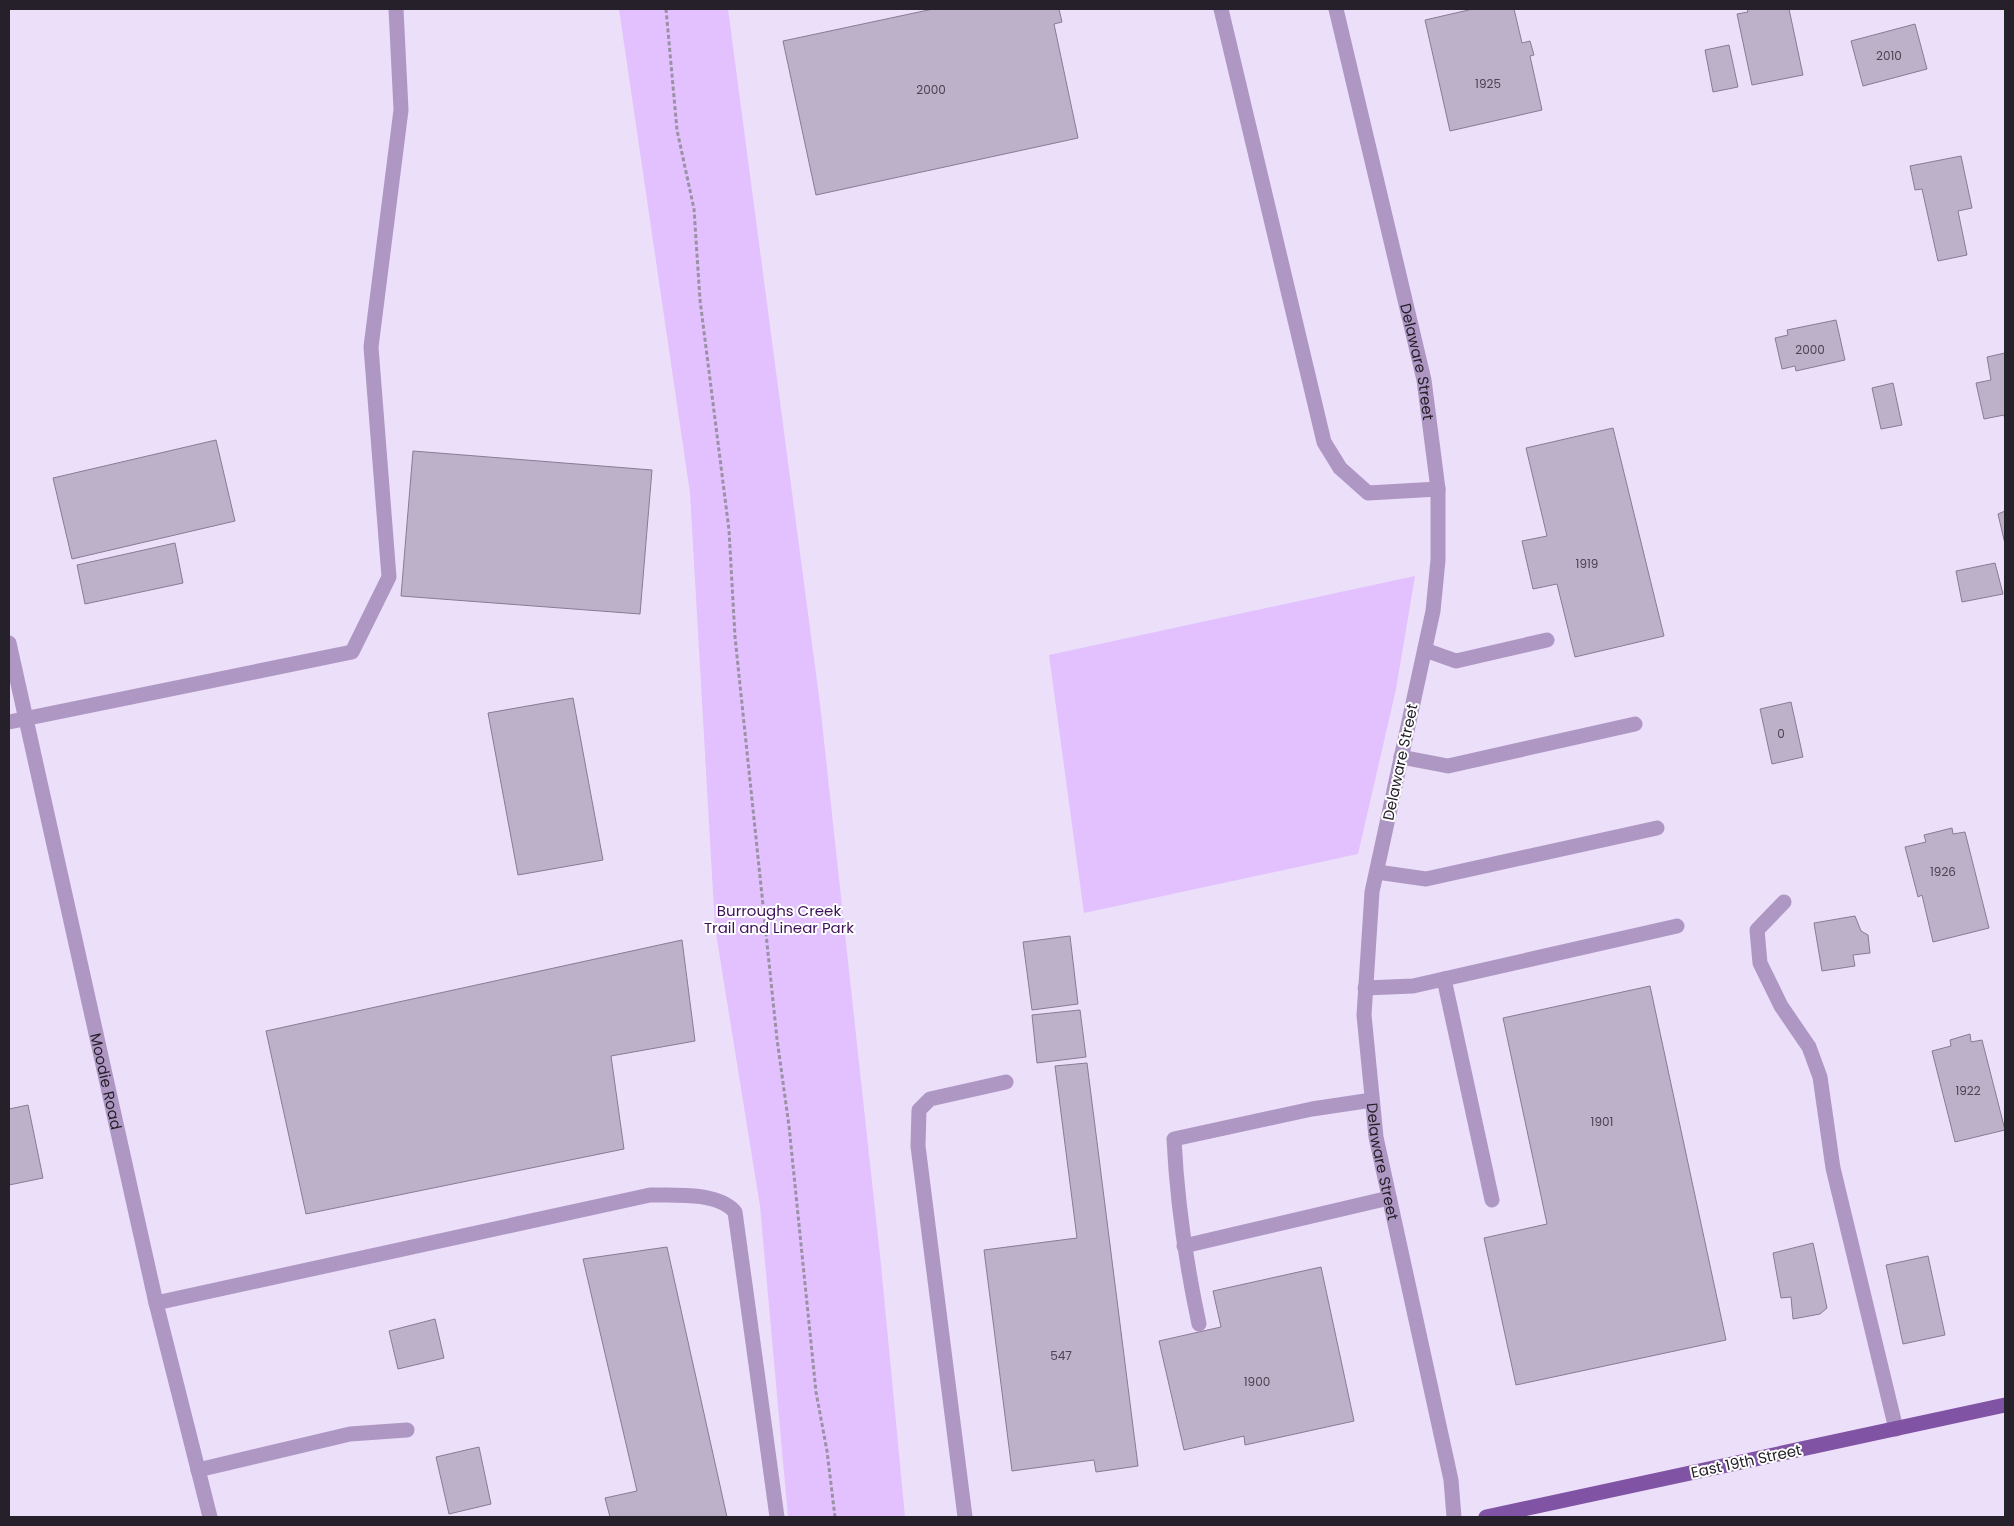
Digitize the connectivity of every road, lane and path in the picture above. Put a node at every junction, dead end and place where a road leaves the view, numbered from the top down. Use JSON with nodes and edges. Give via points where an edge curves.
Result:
{"nodes":[{"id":1,"x":396,"y":9,"type":"edge"},
{"id":2,"x":666,"y":9,"type":"edge"},
{"id":3,"x":1221,"y":9,"type":"edge"},
{"id":4,"x":1336,"y":9,"type":"edge"},
{"id":5,"x":1438,"y":489,"type":"junction"},
{"id":6,"x":1547,"y":640,"type":"dead end"},
{"id":7,"x":9,"y":643,"type":"edge"},
{"id":8,"x":1425,"y":650,"type":"junction"},
{"id":9,"x":26,"y":718,"type":"junction"},
{"id":10,"x":9,"y":722,"type":"edge"},
{"id":11,"x":1635,"y":724,"type":"dead end"},
{"id":12,"x":1401,"y":757,"type":"junction"},
{"id":13,"x":1657,"y":828,"type":"dead end"},
{"id":14,"x":1377,"y":872,"type":"junction"},
{"id":15,"x":1784,"y":902,"type":"dead end"},
{"id":16,"x":1677,"y":926,"type":"dead end"},
{"id":17,"x":1444,"y":979,"type":"junction"},
{"id":18,"x":1365,"y":988,"type":"junction"},
{"id":19,"x":1006,"y":1082,"type":"dead end"},
{"id":20,"x":1372,"y":1100,"type":"junction"},
{"id":21,"x":1389,"y":1198,"type":"junction"},
{"id":22,"x":1492,"y":1200,"type":"dead end"},
{"id":23,"x":1184,"y":1246,"type":"junction"},
{"id":24,"x":156,"y":1303,"type":"junction"},
{"id":25,"x":1199,"y":1324,"type":"dead end"},
{"id":26,"x":2005,"y":1405,"type":"edge"},
{"id":27,"x":1896,"y":1429,"type":"junction"},
{"id":28,"x":407,"y":1430,"type":"dead end"},
{"id":29,"x":198,"y":1470,"type":"junction"},
{"id":30,"x":210,"y":1517,"type":"edge"},
{"id":31,"x":777,"y":1517,"type":"edge"},
{"id":32,"x":835,"y":1517,"type":"edge"},
{"id":33,"x":965,"y":1517,"type":"edge"},
{"id":34,"x":1454,"y":1517,"type":"edge"},
{"id":35,"x":1486,"y":1517,"type":"edge"}],
"edges":[{"from":1,"to":9,"type":"street","via":[[401,110],[371,347],[389,577],[352,652]]},
{"from":2,"to":32,"type":"path","via":[[678,130],[694,209],[700,300],[728,521],[734,638],[777,1039],[790,1126],[816,1392],[828,1452]]},
{"from":3,"to":5,"type":"street","via":[[1324,442],[1340,468],[1368,493]]},
{"from":4,"to":5,"type":"street","name":"Delaware Street","via":[[1424,380]]},
{"from":5,"to":8,"type":"street","name":"Delaware Street","via":[[1438,560]]},
{"from":6,"to":8,"type":"street","via":[[1456,661]]},
{"from":7,"to":9,"type":"street","name":"Moodie Road"},
{"from":8,"to":12,"type":"street","name":"Delaware Street"},
{"from":9,"to":10,"type":"street"},
{"from":9,"to":24,"type":"street","name":"Moodie Road"},
{"from":11,"to":12,"type":"street","via":[[1448,766]]},
{"from":12,"to":14,"type":"street","name":"Delaware Street"},
{"from":13,"to":14,"type":"street","via":[[1426,879]]},
{"from":14,"to":18,"type":"street","name":"Delaware Street","via":[[1372,892]]},
{"from":15,"to":27,"type":"street","via":[[1757,930],[1760,964],[1781,1006],[1809,1047],[1820,1077],[1833,1168]]},
{"from":16,"to":17,"type":"street"},
{"from":17,"to":18,"type":"street","via":[[1413,986]]},
{"from":17,"to":22,"type":"street"},
{"from":18,"to":20,"type":"street","name":"Delaware Street","via":[[1366,1052]]},
{"from":19,"to":33,"type":"street","via":[[930,1099],[919,1110],[918,1146]]},
{"from":20,"to":21,"type":"street","name":"Delaware Street"},
{"from":20,"to":23,"type":"street","via":[[1312,1109],[1174,1139]]},
{"from":21,"to":23,"type":"street"},
{"from":21,"to":34,"type":"street","name":"Delaware Street","via":[[1451,1480]]},
{"from":23,"to":25,"type":"street"},
{"from":24,"to":29,"type":"street","name":"Moodie Road"},
{"from":24,"to":31,"type":"street","via":[[650,1195],[689,1194],[728,1204],[735,1212]]},
{"from":26,"to":27,"type":"main road","name":"East 19th Street"},
{"from":27,"to":35,"type":"main road","name":"East 19th Street"},
{"from":28,"to":29,"type":"street","via":[[350,1434]]},
{"from":29,"to":30,"type":"street","name":"Moodie Road"}]}
